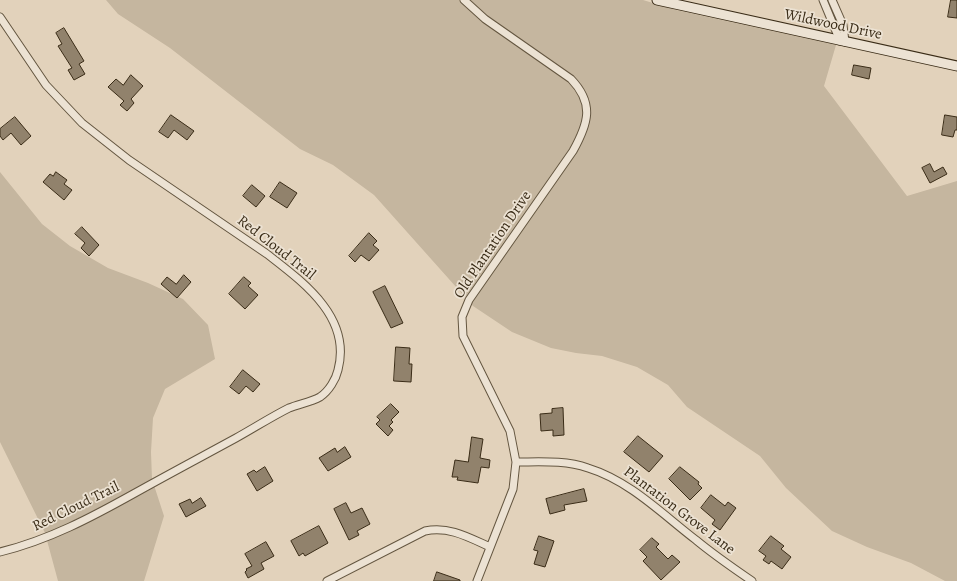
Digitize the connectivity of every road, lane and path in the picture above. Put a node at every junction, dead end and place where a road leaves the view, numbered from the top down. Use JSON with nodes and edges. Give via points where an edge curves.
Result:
{"nodes":[{"id":1,"x":464,"y":0,"type":"edge"},
{"id":2,"x":657,"y":0,"type":"edge"},
{"id":3,"x":823,"y":0,"type":"edge"},
{"id":4,"x":832,"y":0,"type":"edge"},
{"id":5,"x":0,"y":17,"type":"edge"},
{"id":6,"x":842,"y":42,"type":"junction"},
{"id":7,"x":957,"y":66,"type":"edge"},
{"id":8,"x":516,"y":462,"type":"junction"},
{"id":9,"x":490,"y":547,"type":"junction"},
{"id":10,"x":0,"y":552,"type":"edge"},
{"id":11,"x":328,"y":581,"type":"edge"},
{"id":12,"x":477,"y":581,"type":"edge"},
{"id":13,"x":752,"y":581,"type":"edge"}],
"edges":[{"from":1,"to":8,"type":"street","name":"Old Plantation Drive","via":[[485,19],[571,79],[582,93],[587,108],[585,127],[573,151],[473,294],[462,317],[463,336],[510,431]]},
{"from":2,"to":6,"type":"street","name":"Wildwood Drive"},
{"from":3,"to":6,"type":"street"},
{"from":4,"to":6,"type":"street","via":[[843,25]]},
{"from":5,"to":10,"type":"street","name":"Red Cloud Trail","via":[[46,85],[77,119],[129,160],[287,270],[331,314],[336,324],[340,345],[339,369],[321,397],[288,409],[59,532]]},
{"from":6,"to":7,"type":"street","name":"Wildwood Drive"},
{"from":8,"to":9,"type":"street","name":"Old Plantation Drive","via":[[513,489]]},
{"from":8,"to":13,"type":"street","name":"Plantation Grove Lane","via":[[569,463],[587,467],[615,479]]},
{"from":9,"to":11,"type":"street","via":[[451,531],[425,531]]},
{"from":9,"to":12,"type":"street","name":"Old Plantation Drive"}]}
